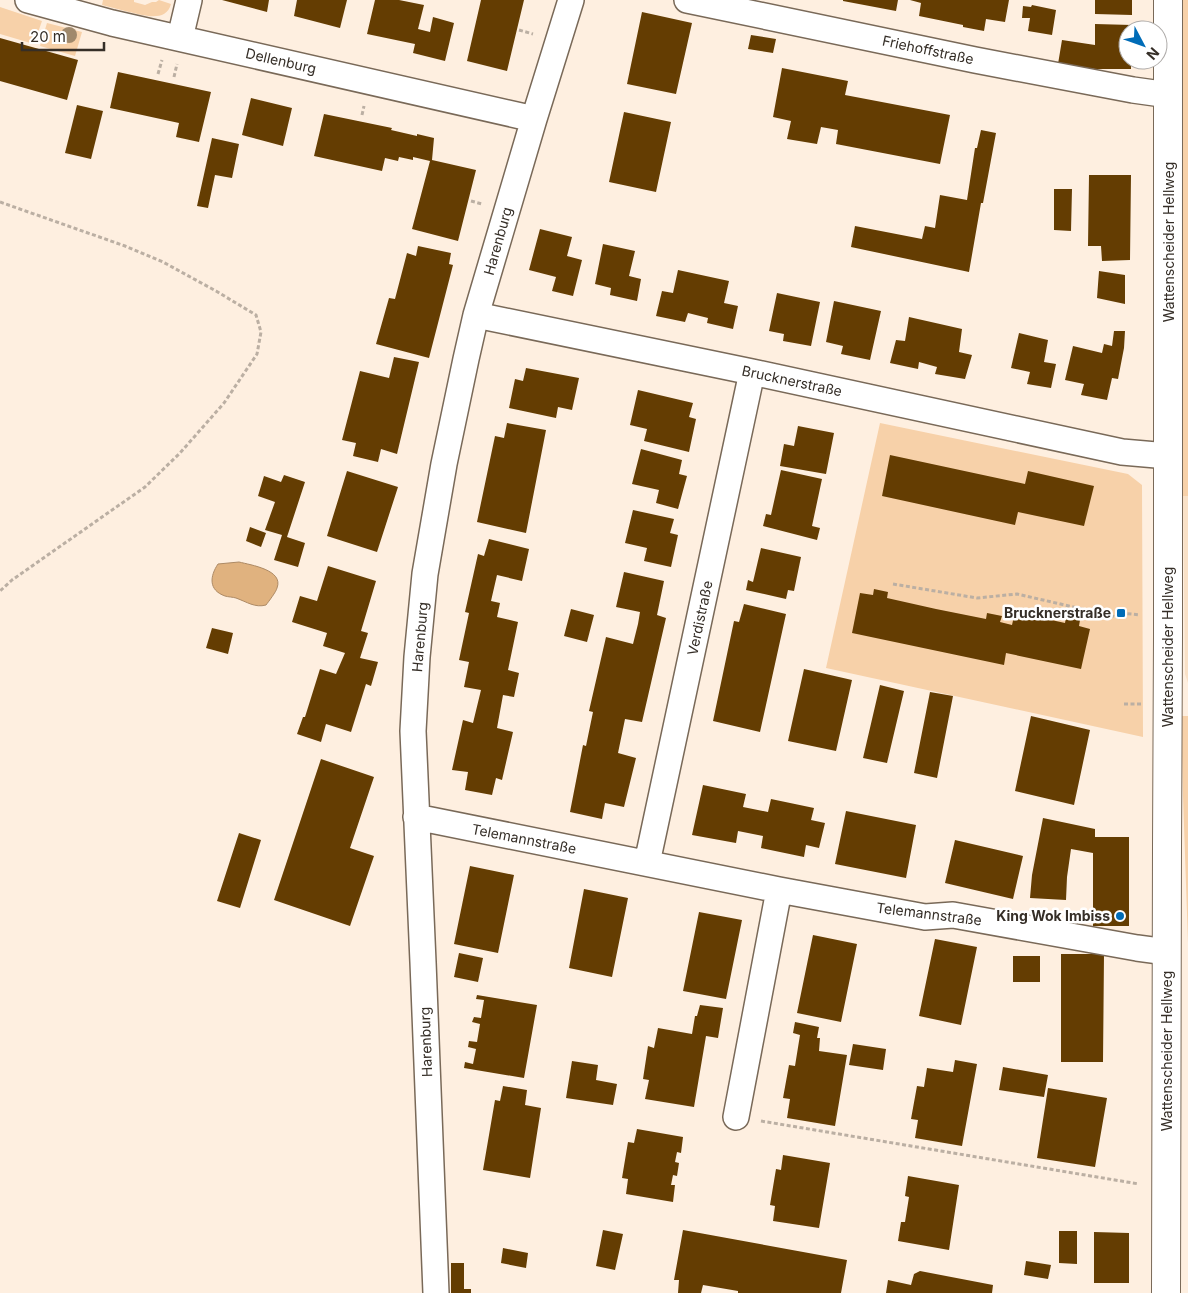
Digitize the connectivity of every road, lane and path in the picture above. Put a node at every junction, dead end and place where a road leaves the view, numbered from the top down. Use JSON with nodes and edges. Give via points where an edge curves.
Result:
{"nodes":[{"id":1,"x":28,"y":0,"type":"edge"},
{"id":2,"x":189,"y":0,"type":"edge"},
{"id":3,"x":571,"y":0,"type":"edge"},
{"id":4,"x":687,"y":0,"type":"edge"},
{"id":5,"x":1168,"y":0,"type":"edge"},
{"id":6,"x":180,"y":38,"type":"junction"},
{"id":7,"x":1169,"y":95,"type":"junction"},
{"id":8,"x":534,"y":119,"type":"junction"},
{"id":9,"x":0,"y":202,"type":"edge"},
{"id":10,"x":476,"y":315,"type":"junction"},
{"id":11,"x":752,"y":372,"type":"junction"},
{"id":12,"x":1168,"y":456,"type":"junction"},
{"id":13,"x":893,"y":584,"type":"dead end"},
{"id":14,"x":0,"y":591,"type":"edge"},
{"id":15,"x":1121,"y":613,"type":"dead end"},
{"id":16,"x":1143,"y":615,"type":"dead end"},
{"id":17,"x":1121,"y":618,"type":"dead end"},
{"id":18,"x":1124,"y":704,"type":"dead end"},
{"id":19,"x":1149,"y":704,"type":"dead end"},
{"id":20,"x":416,"y":817,"type":"junction"},
{"id":21,"x":648,"y":863,"type":"junction"},
{"id":22,"x":780,"y":890,"type":"junction"},
{"id":23,"x":1167,"y":952,"type":"junction"},
{"id":24,"x":736,"y":1117,"type":"joint"},
{"id":25,"x":1166,"y":1186,"type":"junction"},
{"id":26,"x":436,"y":1293,"type":"edge"},
{"id":27,"x":1166,"y":1293,"type":"edge"}],
"edges":[{"from":1,"to":6,"type":"street","name":"Dellenburg"},
{"from":2,"to":6,"type":"street"},
{"from":3,"to":8,"type":"street","name":"Harenburg"},
{"from":4,"to":7,"type":"street","name":"Friehoffstraße","via":[[984,62]]},
{"from":5,"to":7,"type":"main road","name":"Wattenscheider Hellweg"},
{"from":6,"to":8,"type":"street","name":"Dellenburg"},
{"from":7,"to":12,"type":"main road","name":"Wattenscheider Hellweg"},
{"from":8,"to":10,"type":"street","name":"Harenburg"},
{"from":9,"to":14,"type":"path","via":[[162,262],[256,315],[261,332],[257,354],[246,371],[224,403],[180,453],[145,487]]},
{"from":10,"to":11,"type":"street","name":"Brucknerstraße"},
{"from":10,"to":20,"type":"street","name":"Harenburg","via":[[444,464],[425,574],[412,732]]},
{"from":11,"to":12,"type":"street","name":"Brucknerstraße","via":[[1122,452]]},
{"from":11,"to":21,"type":"street","name":"Verdistraße"},
{"from":12,"to":23,"type":"main road","name":"Wattenscheider Hellweg"},
{"from":13,"to":17,"type":"path","via":[[977,598],[1017,594]]},
{"from":15,"to":16,"type":"path"},
{"from":18,"to":19,"type":"path"},
{"from":20,"to":21,"type":"street","name":"Telemannstraße"},
{"from":20,"to":26,"type":"street","name":"Harenburg"},
{"from":21,"to":22,"type":"street","name":"Telemannstraße"},
{"from":22,"to":23,"type":"street","name":"Telemannstraße","via":[[925,916],[953,915]]},
{"from":22,"to":24,"type":"street"},
{"from":23,"to":25,"type":"main road","name":"Wattenscheider Hellweg"},
{"from":24,"to":25,"type":"path","via":[[1134,1184]]},
{"from":25,"to":27,"type":"main road","name":"Wattenscheider Hellweg"}]}
